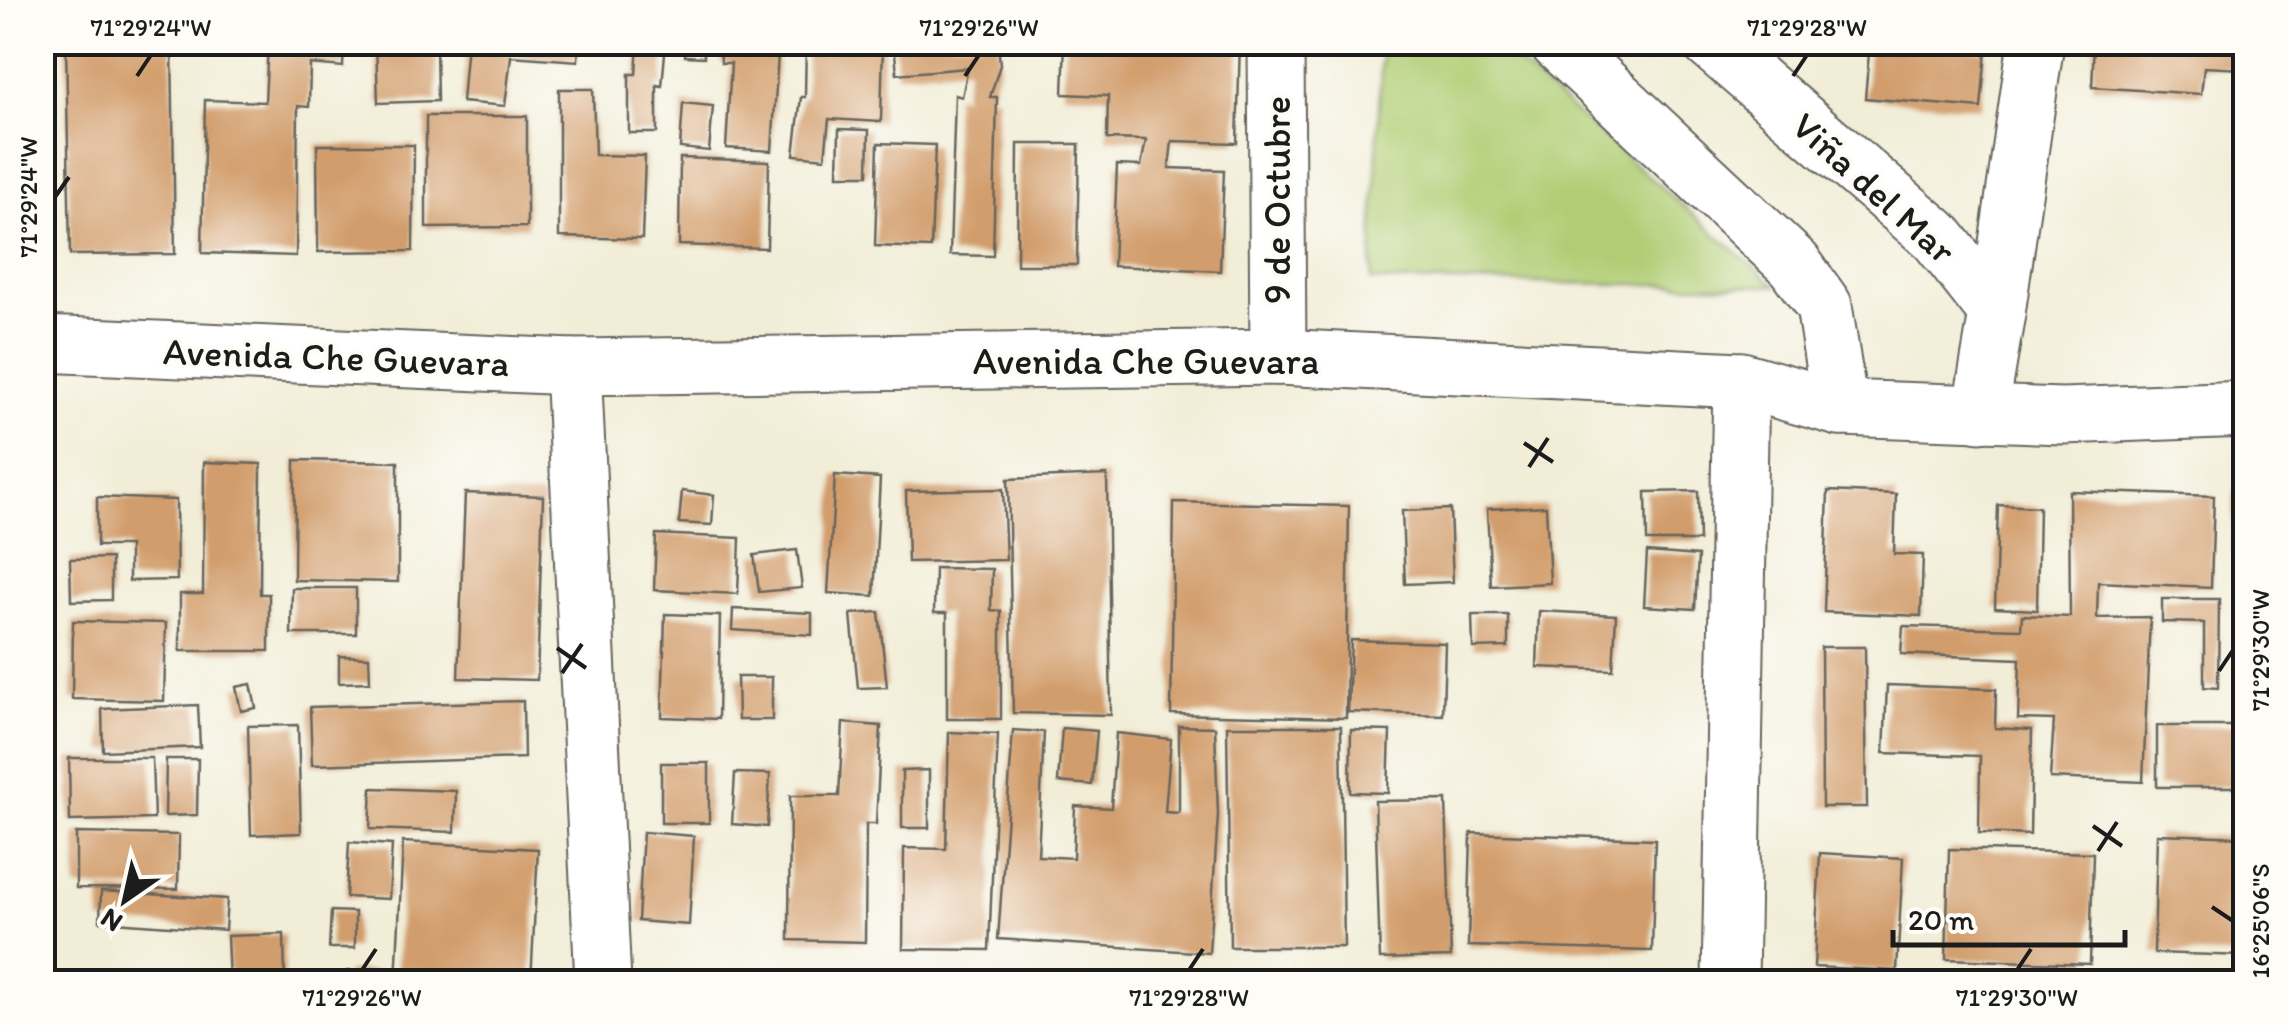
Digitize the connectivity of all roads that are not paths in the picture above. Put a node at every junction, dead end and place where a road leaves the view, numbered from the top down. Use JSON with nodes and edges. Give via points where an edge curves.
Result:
{"nodes":[{"id":1,"x":1276,"y":42,"type":"edge"},
{"id":2,"x":1556,"y":42,"type":"edge"},
{"id":3,"x":1710,"y":42,"type":"edge"},
{"id":4,"x":2036,"y":42,"type":"edge"},
{"id":5,"x":1997,"y":313,"type":"junction"},
{"id":6,"x":42,"y":344,"type":"edge"},
{"id":7,"x":1278,"y":357,"type":"junction"},
{"id":8,"x":573,"y":366,"type":"junction"},
{"id":9,"x":1741,"y":380,"type":"junction"},
{"id":10,"x":1840,"y":408,"type":"junction"},
{"id":11,"x":2246,"y":409,"type":"edge"},
{"id":12,"x":1980,"y":414,"type":"junction"},
{"id":13,"x":603,"y":982,"type":"edge"},
{"id":14,"x":1730,"y":982,"type":"edge"}],
"edges":[{"from":1,"to":7,"type":"street","name":"9 de Octubre"},
{"from":2,"to":10,"type":"street","via":[[1794,264],[1824,306]]},
{"from":3,"to":5,"type":"street","name":"Viña del Mar","via":[[1938,238]]},
{"from":4,"to":5,"type":"street"},
{"from":5,"to":12,"type":"street"},
{"from":6,"to":8,"type":"street","name":"Avenida Che Guevara"},
{"from":7,"to":8,"type":"street","name":"Avenida Che Guevara"},
{"from":7,"to":9,"type":"street","name":"Avenida Che Guevara"},
{"from":8,"to":13,"type":"street"},
{"from":9,"to":10,"type":"street","name":"Avenida Che Guevara"},
{"from":9,"to":14,"type":"street"},
{"from":10,"to":12,"type":"street","name":"Avenida Che Guevara"},
{"from":11,"to":12,"type":"street","name":"Avenida Che Guevara"}]}
